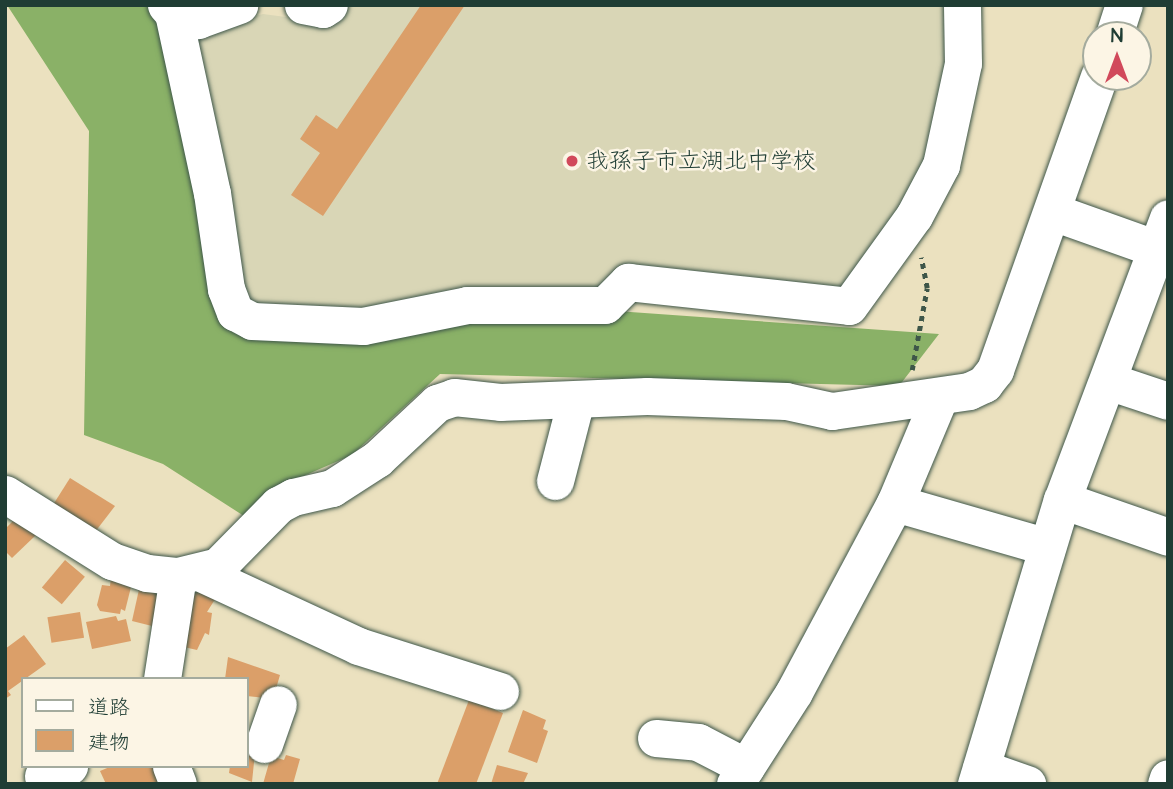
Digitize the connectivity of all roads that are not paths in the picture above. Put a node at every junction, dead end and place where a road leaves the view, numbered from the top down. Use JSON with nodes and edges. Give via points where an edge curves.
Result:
{"nodes":[{"id":1,"x":239,"y":5,"type":"edge"},
{"id":2,"x":303,"y":5,"type":"edge"},
{"id":3,"x":329,"y":5,"type":"edge"},
{"id":4,"x":962,"y":5,"type":"edge"},
{"id":5,"x":169,"y":9,"type":"edge"},
{"id":6,"x":1094,"y":91,"type":"edge"},
{"id":7,"x":1053,"y":212,"type":"junction"},
{"id":8,"x":1164,"y":240,"type":"edge"},
{"id":9,"x":1108,"y":381,"type":"junction"},
{"id":10,"x":923,"y":399,"type":"junction"},
{"id":11,"x":576,"y":400,"type":"junction"},
{"id":12,"x":1168,"y":401,"type":"edge"},
{"id":13,"x":555,"y":481,"type":"dead end"},
{"id":14,"x":5,"y":494,"type":"edge"},
{"id":15,"x":1062,"y":500,"type":"junction"},
{"id":16,"x":895,"y":503,"type":"junction"},
{"id":17,"x":1168,"y":537,"type":"edge"},
{"id":18,"x":1047,"y":547,"type":"junction"},
{"id":19,"x":189,"y":574,"type":"junction"},
{"id":20,"x":163,"y":677,"type":"edge"},
{"id":21,"x":500,"y":691,"type":"dead end"},
{"id":22,"x":656,"y":738,"type":"dead end"},
{"id":23,"x":741,"y":776,"type":"edge"},
{"id":24,"x":979,"y":776,"type":"edge"},
{"id":25,"x":1168,"y":778,"type":"edge"},
{"id":26,"x":1027,"y":784,"type":"edge"},
{"id":27,"x":1166,"y":784,"type":"edge"}],
"edges":[{"from":1,"to":5,"type":"street","via":[[198,20]]},
{"from":2,"to":3,"type":"street"},
{"from":4,"to":5,"type":"street","via":[[963,63],[941,165],[914,216],[849,306],[628,282],[605,304],[467,304],[363,326],[252,321],[235,312],[226,289],[212,193]]},
{"from":6,"to":7,"type":"street"},
{"from":7,"to":8,"type":"street"},
{"from":7,"to":10,"type":"street","via":[[995,370],[984,384],[969,391]]},
{"from":8,"to":9,"type":"street"},
{"from":9,"to":12,"type":"street"},
{"from":9,"to":15,"type":"street"},
{"from":10,"to":11,"type":"street","via":[[832,411],[786,401],[646,396]]},
{"from":10,"to":16,"type":"street"},
{"from":11,"to":13,"type":"street"},
{"from":11,"to":19,"type":"street","via":[[500,402],[454,397],[437,403],[377,460],[332,488],[293,496],[278,505],[218,566]]},
{"from":14,"to":19,"type":"street","via":[[112,561],[147,573]]},
{"from":15,"to":17,"type":"street"},
{"from":15,"to":18,"type":"street"},
{"from":16,"to":18,"type":"street"},
{"from":16,"to":23,"type":"street","via":[[794,692]]},
{"from":18,"to":24,"type":"street"},
{"from":19,"to":20,"type":"street"},
{"from":19,"to":21,"type":"street","via":[[358,646]]},
{"from":22,"to":23,"type":"street","via":[[698,742]]},
{"from":24,"to":26,"type":"street"},
{"from":25,"to":27,"type":"street"}]}
